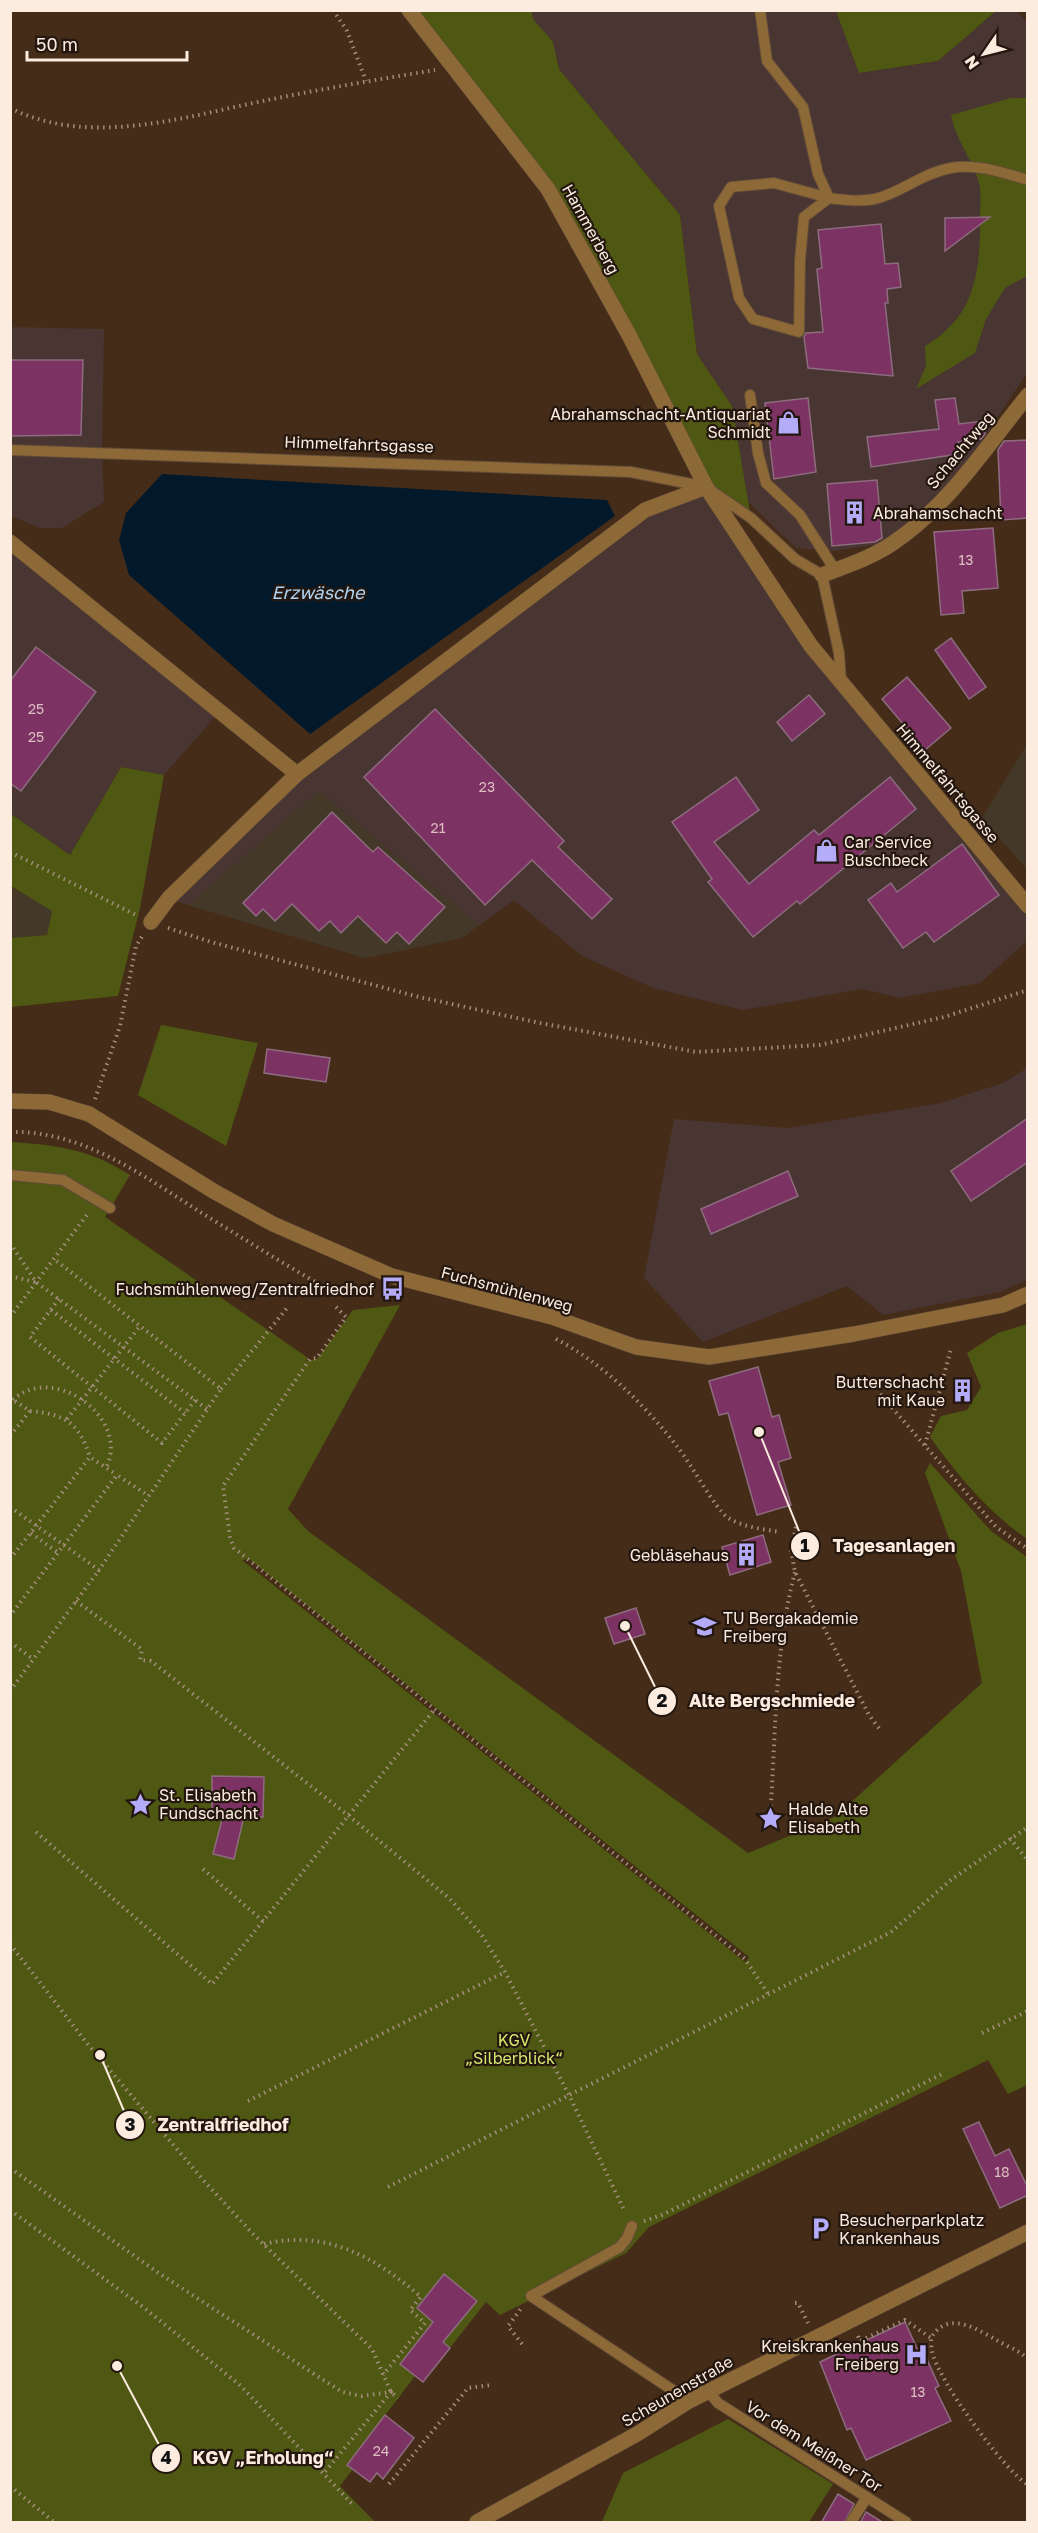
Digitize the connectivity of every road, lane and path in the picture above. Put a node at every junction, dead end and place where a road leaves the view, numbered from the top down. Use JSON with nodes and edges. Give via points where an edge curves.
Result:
{"nodes":[{"id":1,"x":333,"y":10,"type":"edge"},
{"id":2,"x":409,"y":10,"type":"edge"},
{"id":3,"x":760,"y":10,"type":"edge"},
{"id":4,"x":433,"y":70,"type":"dead end"},
{"id":5,"x":366,"y":81,"type":"junction"},
{"id":6,"x":10,"y":108,"type":"edge"},
{"id":7,"x":1028,"y":180,"type":"edge"},
{"id":8,"x":829,"y":198,"type":"junction"},
{"id":9,"x":750,"y":395,"type":"dead end"},
{"id":10,"x":1028,"y":395,"type":"edge"},
{"id":11,"x":10,"y":450,"type":"edge"},
{"id":12,"x":705,"y":487,"type":"junction"},
{"id":13,"x":10,"y":542,"type":"edge"},
{"id":14,"x":828,"y":572,"type":"junction"},
{"id":15,"x":841,"y":683,"type":"junction"},
{"id":16,"x":297,"y":774,"type":"junction"},
{"id":17,"x":10,"y":852,"type":"edge"},
{"id":18,"x":1028,"y":906,"type":"edge"},
{"id":19,"x":151,"y":922,"type":"junction"},
{"id":20,"x":1028,"y":990,"type":"edge"},
{"id":21,"x":10,"y":1101,"type":"edge"},
{"id":22,"x":89,"y":1114,"type":"junction"},
{"id":23,"x":10,"y":1132,"type":"edge"},
{"id":24,"x":10,"y":1175,"type":"edge"},
{"id":25,"x":97,"y":1200,"type":"junction"},
{"id":26,"x":110,"y":1208,"type":"dead end"},
{"id":27,"x":10,"y":1243,"type":"edge"},
{"id":28,"x":54,"y":1259,"type":"junction"},
{"id":29,"x":10,"y":1276,"type":"edge"},
{"id":30,"x":36,"y":1282,"type":"junction"},
{"id":31,"x":358,"y":1287,"type":"dead end"},
{"id":32,"x":1028,"y":1294,"type":"edge"},
{"id":33,"x":59,"y":1299,"type":"junction"},
{"id":34,"x":336,"y":1306,"type":"dead end"},
{"id":35,"x":287,"y":1308,"type":"dead end"},
{"id":36,"x":51,"y":1310,"type":"junction"},
{"id":37,"x":10,"y":1317,"type":"edge"},
{"id":38,"x":140,"y":1326,"type":"junction"},
{"id":39,"x":564,"y":1344,"type":"dead end"},
{"id":40,"x":123,"y":1346,"type":"junction"},
{"id":41,"x":951,"y":1349,"type":"dead end"},
{"id":42,"x":113,"y":1358,"type":"junction"},
{"id":43,"x":92,"y":1386,"type":"junction"},
{"id":44,"x":221,"y":1389,"type":"junction"},
{"id":45,"x":880,"y":1394,"type":"dead end"},
{"id":46,"x":83,"y":1398,"type":"junction"},
{"id":47,"x":12,"y":1399,"type":"edge"},
{"id":48,"x":196,"y":1399,"type":"junction"},
{"id":49,"x":207,"y":1409,"type":"junction"},
{"id":50,"x":30,"y":1411,"type":"junction"},
{"id":51,"x":185,"y":1413,"type":"junction"},
{"id":52,"x":67,"y":1419,"type":"junction"},
{"id":53,"x":10,"y":1436,"type":"edge"},
{"id":54,"x":924,"y":1446,"type":"junction"},
{"id":55,"x":90,"y":1457,"type":"junction"},
{"id":56,"x":105,"y":1467,"type":"junction"},
{"id":57,"x":117,"y":1475,"type":"junction"},
{"id":58,"x":149,"y":1496,"type":"junction"},
{"id":59,"x":10,"y":1507,"type":"edge"},
{"id":60,"x":38,"y":1524,"type":"junction"},
{"id":61,"x":796,"y":1527,"type":"dead end"},
{"id":62,"x":780,"y":1532,"type":"dead end"},
{"id":63,"x":31,"y":1533,"type":"junction"},
{"id":64,"x":64,"y":1544,"type":"junction"},
{"id":65,"x":1028,"y":1549,"type":"edge"},
{"id":66,"x":57,"y":1552,"type":"junction"},
{"id":67,"x":10,"y":1559,"type":"edge"},
{"id":68,"x":99,"y":1569,"type":"junction"},
{"id":69,"x":795,"y":1572,"type":"junction"},
{"id":70,"x":76,"y":1600,"type":"junction"},
{"id":71,"x":13,"y":1612,"type":"dead end"},
{"id":72,"x":10,"y":1642,"type":"edge"},
{"id":73,"x":33,"y":1659,"type":"junction"},
{"id":74,"x":10,"y":1691,"type":"edge"},
{"id":75,"x":434,"y":1710,"type":"junction"},
{"id":76,"x":880,"y":1731,"type":"dead end"},
{"id":77,"x":349,"y":1816,"type":"junction"},
{"id":78,"x":770,"y":1818,"type":"dead end"},
{"id":79,"x":1028,"y":1827,"type":"edge"},
{"id":80,"x":36,"y":1832,"type":"dead end"},
{"id":81,"x":1010,"y":1838,"type":"junction"},
{"id":82,"x":1028,"y":1862,"type":"edge"},
{"id":83,"x":203,"y":1869,"type":"dead end"},
{"id":84,"x":264,"y":1922,"type":"junction"},
{"id":85,"x":10,"y":1944,"type":"edge"},
{"id":86,"x":505,"y":1972,"type":"junction"},
{"id":87,"x":769,"y":1995,"type":"junction"},
{"id":88,"x":1028,"y":2011,"type":"edge"},
{"id":89,"x":982,"y":2033,"type":"dead end"},
{"id":90,"x":944,"y":2073,"type":"dead end"},
{"id":91,"x":569,"y":2095,"type":"junction"},
{"id":92,"x":248,"y":2101,"type":"dead end"},
{"id":93,"x":10,"y":2168,"type":"edge"},
{"id":94,"x":388,"y":2187,"type":"dead end"},
{"id":95,"x":10,"y":2210,"type":"edge"},
{"id":96,"x":632,"y":2226,"type":"junction"},
{"id":97,"x":1028,"y":2232,"type":"edge"},
{"id":98,"x":263,"y":2244,"type":"junction"},
{"id":99,"x":531,"y":2296,"type":"junction"},
{"id":100,"x":849,"y":2319,"type":"junction"},
{"id":101,"x":931,"y":2338,"type":"junction"},
{"id":102,"x":522,"y":2344,"type":"dead end"},
{"id":103,"x":1028,"y":2360,"type":"edge"},
{"id":104,"x":383,"y":2375,"type":"junction"},
{"id":105,"x":492,"y":2385,"type":"dead end"},
{"id":106,"x":708,"y":2391,"type":"junction"},
{"id":107,"x":391,"y":2392,"type":"junction"},
{"id":108,"x":398,"y":2398,"type":"dead end"},
{"id":109,"x":689,"y":2401,"type":"junction"},
{"id":110,"x":324,"y":2473,"type":"junction"},
{"id":111,"x":389,"y":2484,"type":"dead end"},
{"id":112,"x":10,"y":2486,"type":"edge"},
{"id":113,"x":1028,"y":2486,"type":"edge"},
{"id":114,"x":867,"y":2497,"type":"junction"},
{"id":115,"x":352,"y":2504,"type":"dead end"},
{"id":116,"x":54,"y":2523,"type":"edge"},
{"id":117,"x":477,"y":2523,"type":"edge"},
{"id":118,"x":851,"y":2523,"type":"edge"},
{"id":119,"x":906,"y":2523,"type":"edge"}],
"edges":[{"from":1,"to":5,"type":"path","via":[[347,31]]},
{"from":2,"to":12,"type":"street","name":"Hammerberg","via":[[548,189],[629,336]]},
{"from":3,"to":8,"type":"lane","via":[[767,61],[803,107],[818,174]]},
{"from":4,"to":5,"type":"path"},
{"from":5,"to":6,"type":"path","via":[[136,126],[73,127],[30,118]]},
{"from":7,"to":8,"type":"lane","via":[[994,170],[953,167],[920,177],[875,199]]},
{"from":8,"to":8,"type":"lane","via":[[804,217],[799,332],[753,319],[739,298],[719,206],[731,187],[774,183]]},
{"from":9,"to":14,"type":"lane","via":[[766,483],[800,515]]},
{"from":10,"to":14,"type":"street","name":"Schachtweg","via":[[949,494],[894,542]]},
{"from":11,"to":12,"type":"lane","name":"Himmelfahrtsgasse","via":[[631,472]]},
{"from":12,"to":14,"type":"lane","name":"Himmelfahrtsgasse","via":[[751,518],[795,560]]},
{"from":12,"to":15,"type":"street","name":"Himmelfahrtsgasse","via":[[811,646]]},
{"from":12,"to":16,"type":"street","via":[[645,510]]},
{"from":13,"to":16,"type":"street"},
{"from":14,"to":15,"type":"lane"},
{"from":15,"to":18,"type":"street","name":"Himmelfahrtsgasse"},
{"from":16,"to":19,"type":"street","via":[[176,890]]},
{"from":17,"to":19,"type":"path"},
{"from":19,"to":20,"type":"path","via":[[211,942],[419,997],[696,1052],[807,1046],[843,1040],[944,1017]]},
{"from":19,"to":22,"type":"path","via":[[136,946],[120,1026]]},
{"from":21,"to":22,"type":"street","name":"Fuchsmühlenweg","via":[[49,1102]]},
{"from":22,"to":32,"type":"street","name":"Fuchsmühlenweg","via":[[273,1224],[392,1276],[552,1317],[636,1347],[710,1357],[1003,1305]]},
{"from":23,"to":31,"type":"path","via":[[49,1134],[94,1150],[331,1291]]},
{"from":24,"to":25,"type":"lane","via":[[63,1180]]},
{"from":25,"to":26,"type":"lane"},
{"from":25,"to":28,"type":"path"},
{"from":27,"to":30,"type":"path"},
{"from":28,"to":30,"type":"path"},
{"from":28,"to":38,"type":"path"},
{"from":29,"to":30,"type":"path"},
{"from":30,"to":33,"type":"path"},
{"from":30,"to":37,"type":"path"},
{"from":33,"to":36,"type":"path"},
{"from":33,"to":40,"type":"path"},
{"from":34,"to":75,"type":"path","via":[[346,1317],[317,1358],[310,1359],[223,1486],[230,1537],[234,1548],[248,1561]]},
{"from":35,"to":44,"type":"path"},
{"from":36,"to":42,"type":"path"},
{"from":36,"to":43,"type":"path","via":[[30,1337]]},
{"from":38,"to":40,"type":"path"},
{"from":38,"to":44,"type":"path"},
{"from":39,"to":62,"type":"path","via":[[630,1395],[679,1448],[726,1516],[754,1528]]},
{"from":40,"to":42,"type":"path"},
{"from":40,"to":48,"type":"path"},
{"from":41,"to":54,"type":"path"},
{"from":42,"to":43,"type":"path"},
{"from":42,"to":51,"type":"path"},
{"from":43,"to":46,"type":"path"},
{"from":43,"to":51,"type":"path","via":[[162,1443]]},
{"from":44,"to":49,"type":"path"},
{"from":45,"to":54,"type":"path"},
{"from":46,"to":47,"type":"path","via":[[43,1389],[28,1390]]},
{"from":46,"to":52,"type":"path"},
{"from":46,"to":56,"type":"path","via":[[100,1417],[108,1437],[110,1459]]},
{"from":47,"to":50,"type":"path"},
{"from":48,"to":49,"type":"path"},
{"from":48,"to":51,"type":"path"},
{"from":49,"to":58,"type":"path"},
{"from":50,"to":52,"type":"path"},
{"from":50,"to":53,"type":"path"},
{"from":52,"to":55,"type":"path","via":[[81,1436]]},
{"from":54,"to":65,"type":"path","via":[[996,1527]]},
{"from":55,"to":56,"type":"path"},
{"from":55,"to":60,"type":"path"},
{"from":56,"to":57,"type":"path"},
{"from":57,"to":58,"type":"path"},
{"from":57,"to":64,"type":"path"},
{"from":58,"to":68,"type":"path"},
{"from":59,"to":60,"type":"path"},
{"from":60,"to":63,"type":"path"},
{"from":60,"to":64,"type":"path"},
{"from":61,"to":69,"type":"path","via":[[791,1550]]},
{"from":63,"to":66,"type":"path"},
{"from":63,"to":67,"type":"path"},
{"from":64,"to":66,"type":"path"},
{"from":64,"to":68,"type":"path"},
{"from":66,"to":71,"type":"path"},
{"from":68,"to":70,"type":"path"},
{"from":69,"to":76,"type":"path"},
{"from":69,"to":78,"type":"path","via":[[785,1611],[780,1658]]},
{"from":70,"to":73,"type":"path"},
{"from":70,"to":77,"type":"path","via":[[140,1648],[140,1660],[151,1661]]},
{"from":72,"to":73,"type":"path"},
{"from":73,"to":74,"type":"path"},
{"from":75,"to":77,"type":"path"},
{"from":75,"to":87,"type":"path","via":[[745,1959]]},
{"from":77,"to":84,"type":"path"},
{"from":77,"to":86,"type":"path","via":[[449,1898],[481,1934]]},
{"from":79,"to":81,"type":"path"},
{"from":80,"to":84,"type":"path","via":[[212,1984]]},
{"from":81,"to":82,"type":"path"},
{"from":81,"to":87,"type":"path","via":[[952,1879],[891,1932]]},
{"from":83,"to":84,"type":"path"},
{"from":85,"to":98,"type":"path","via":[[152,2121]]},
{"from":86,"to":91,"type":"path"},
{"from":86,"to":92,"type":"path"},
{"from":87,"to":91,"type":"path"},
{"from":88,"to":89,"type":"path"},
{"from":90,"to":96,"type":"path","via":[[662,2215]]},
{"from":91,"to":94,"type":"path"},
{"from":91,"to":96,"type":"path"},
{"from":93,"to":107,"type":"path","via":[[159,2274],[342,2392],[362,2396]]},
{"from":95,"to":110,"type":"path","via":[[213,2363],[256,2401]]},
{"from":96,"to":99,"type":"lane","via":[[620,2247]]},
{"from":97,"to":100,"type":"street","name":"Scheunenstraße"},
{"from":98,"to":104,"type":"path","via":[[372,2349]]},
{"from":98,"to":104,"type":"path","via":[[307,2239],[332,2243],[379,2264],[420,2297],[410,2310],[425,2323]]},
{"from":99,"to":102,"type":"path","via":[[508,2326]]},
{"from":99,"to":109,"type":"lane"},
{"from":100,"to":101,"type":"path","via":[[860,2341],[905,2320]]},
{"from":100,"to":106,"type":"street","name":"Scheunenstraße"},
{"from":101,"to":103,"type":"path","via":[[941,2326],[954,2322],[980,2330]]},
{"from":101,"to":113,"type":"path","via":[[932,2352],[954,2392],[998,2458]]},
{"from":104,"to":107,"type":"path"},
{"from":105,"to":111,"type":"path","via":[[468,2388]]},
{"from":106,"to":109,"type":"street","name":"Scheunenstraße"},
{"from":106,"to":114,"type":"lane","name":"Vor dem Meißner Tor","via":[[718,2403]]},
{"from":107,"to":108,"type":"path"},
{"from":107,"to":110,"type":"path"},
{"from":109,"to":117,"type":"street","name":"Scheunenstraße"},
{"from":110,"to":115,"type":"path"},
{"from":112,"to":116,"type":"path"},
{"from":114,"to":118,"type":"lane"},
{"from":114,"to":119,"type":"lane","name":"Vor dem Meißner Tor"}]}
